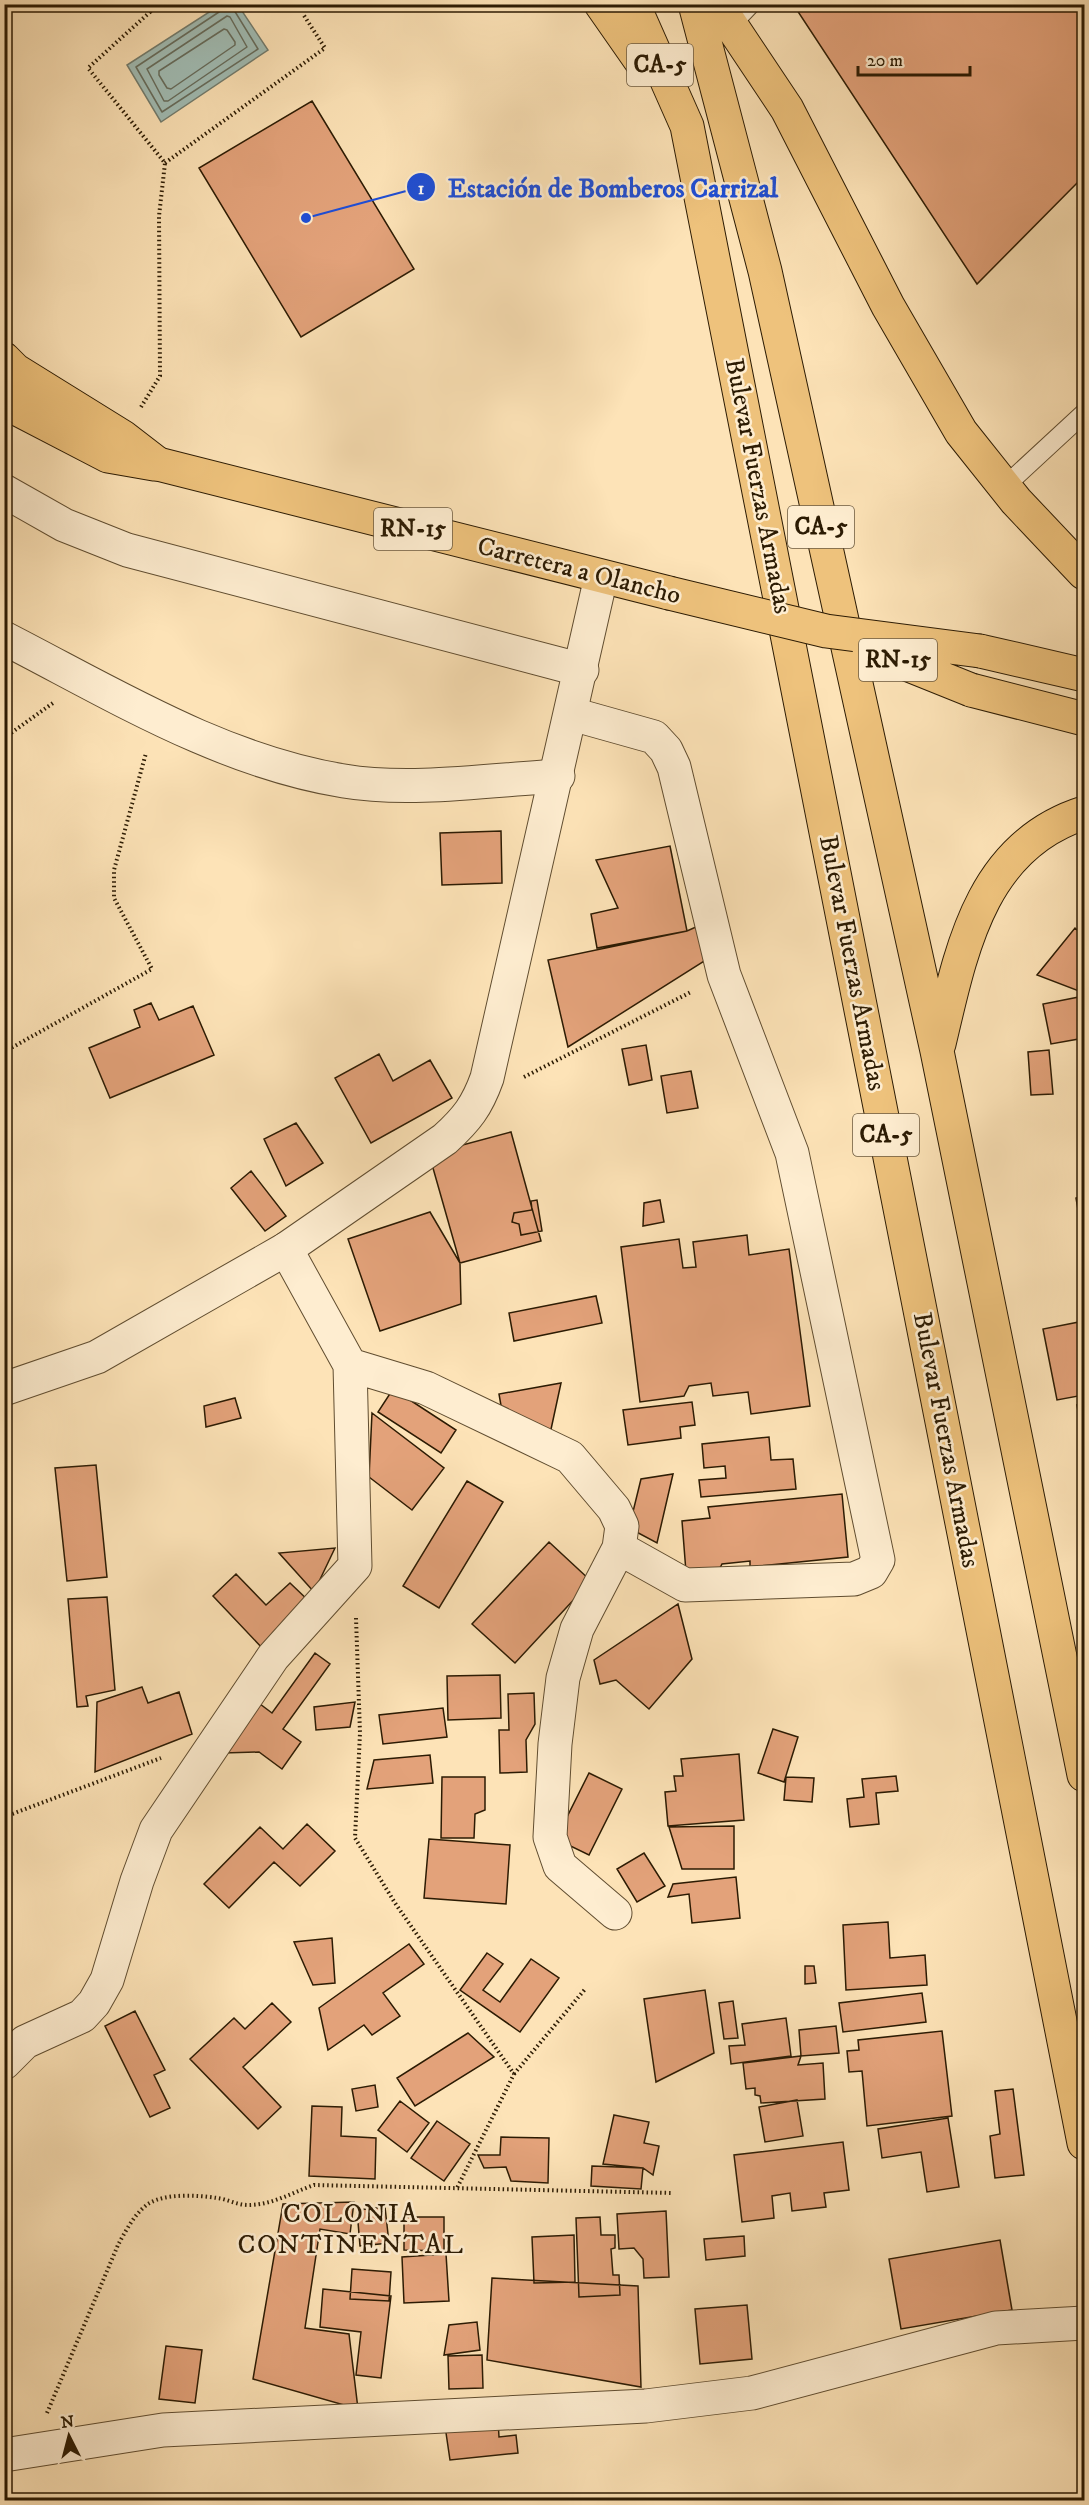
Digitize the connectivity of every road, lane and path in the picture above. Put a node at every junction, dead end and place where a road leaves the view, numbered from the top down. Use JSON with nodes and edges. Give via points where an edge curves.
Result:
{"nodes":[{"id":1,"x":146,"y":4,"type":"edge"},
{"id":2,"x":160,"y":4,"type":"edge"},
{"id":3,"x":601,"y":4,"type":"edge"},
{"id":4,"x":633,"y":4,"type":"edge"},
{"id":5,"x":695,"y":4,"type":"edge"},
{"id":6,"x":733,"y":11,"type":"edge"},
{"id":7,"x":150,"y":12,"type":"junction"},
{"id":8,"x":303,"y":14,"type":"dead end"},
{"id":9,"x":687,"y":126,"type":"junction"},
{"id":10,"x":165,"y":163,"type":"junction"},
{"id":11,"x":4,"y":359,"type":"edge"},
{"id":12,"x":160,"y":376,"type":"dead end"},
{"id":13,"x":4,"y":402,"type":"edge"},
{"id":14,"x":1084,"y":413,"type":"edge"},
{"id":15,"x":158,"y":464,"type":"junction"},
{"id":16,"x":1004,"y":487,"type":"junction"},
{"id":17,"x":4,"y":491,"type":"edge"},
{"id":18,"x":1084,"y":573,"type":"edge"},
{"id":19,"x":601,"y":577,"type":"junction"},
{"id":20,"x":826,"y":631,"type":"junction"},
{"id":21,"x":4,"y":638,"type":"edge"},
{"id":22,"x":582,"y":670,"type":"junction"},
{"id":23,"x":1084,"y":675,"type":"edge"},
{"id":24,"x":85,"y":680,"type":"junction"},
{"id":25,"x":572,"y":714,"type":"junction"},
{"id":26,"x":155,"y":717,"type":"junction"},
{"id":27,"x":1084,"y":719,"type":"edge"},
{"id":28,"x":4,"y":738,"type":"edge"},
{"id":29,"x":558,"y":776,"type":"junction"},
{"id":30,"x":1084,"y":813,"type":"edge"},
{"id":31,"x":724,"y":975,"type":"junction"},
{"id":32,"x":937,"y":1051,"type":"junction"},
{"id":33,"x":4,"y":1052,"type":"edge"},
{"id":34,"x":479,"y":1101,"type":"junction"},
{"id":35,"x":286,"y":1249,"type":"junction"},
{"id":36,"x":350,"y":1365,"type":"junction"},
{"id":37,"x":4,"y":1389,"type":"edge"},
{"id":38,"x":619,"y":1548,"type":"junction"},
{"id":39,"x":354,"y":1566,"type":"junction"},
{"id":40,"x":166,"y":1756,"type":"dead end"},
{"id":41,"x":1084,"y":1775,"type":"edge"},
{"id":42,"x":4,"y":1817,"type":"edge"},
{"id":43,"x":615,"y":1913,"type":"dead end"},
{"id":44,"x":586,"y":1988,"type":"dead end"},
{"id":45,"x":4,"y":2063,"type":"edge"},
{"id":46,"x":514,"y":2074,"type":"junction"},
{"id":47,"x":1084,"y":2143,"type":"edge"},
{"id":48,"x":457,"y":2188,"type":"junction"},
{"id":49,"x":673,"y":2193,"type":"dead end"},
{"id":50,"x":1084,"y":2323,"type":"edge"},
{"id":51,"x":18,"y":2452,"type":"edge"}],
"edges":[{"from":1,"to":7,"type":"path"},
{"from":2,"to":7,"type":"path"},
{"from":3,"to":9,"type":"main road"},
{"from":4,"to":9,"type":"main road","name":"Bulevar Fuerzas Armadas","number":"CA-5"},
{"from":5,"to":32,"type":"main road","name":"Bulevar Fuerzas Armadas","number":"CA-5","via":[[765,271]]},
{"from":6,"to":16,"type":"main road","via":[[888,306],[961,432]]},
{"from":7,"to":10,"type":"path","via":[[88,68]]},
{"from":8,"to":10,"type":"path","via":[[325,48]]},
{"from":9,"to":47,"type":"main road","name":"Bulevar Fuerzas Armadas","number":"CA-5"},
{"from":10,"to":12,"type":"path","via":[[159,216]]},
{"from":11,"to":15,"type":"main road"},
{"from":13,"to":15,"type":"main road","name":"Carretera a Olancho","via":[[108,456]]},
{"from":14,"to":16,"type":"lane"},
{"from":15,"to":19,"type":"main road","name":"Carretera a Olancho","number":"RN-15"},
{"from":16,"to":18,"type":"main road"},
{"from":17,"to":22,"type":"street","via":[[64,525],[127,550]]},
{"from":19,"to":20,"type":"main road","name":"Carretera a Olancho","number":"RN-15","bridge":true},
{"from":19,"to":22,"type":"street"},
{"from":20,"to":23,"type":"main road","name":"Carretera a Olancho","number":"RN-15","bridge":true,"via":[[980,651]]},
{"from":20,"to":27,"type":"main road","name":"Carretera a Olancho","number":"RN-15","bridge":true,"via":[[971,690]]},
{"from":21,"to":24,"type":"street"},
{"from":22,"to":25,"type":"street"},
{"from":24,"to":26,"type":"street"},
{"from":24,"to":28,"type":"path"},
{"from":25,"to":29,"type":"street"},
{"from":25,"to":31,"type":"street","via":[[654,736],[666,750],[674,767]]},
{"from":26,"to":29,"type":"street","via":[[274,764],[344,781],[398,786]]},
{"from":26,"to":33,"type":"path","via":[[114,870],[114,898],[152,969]]},
{"from":29,"to":34,"type":"street"},
{"from":30,"to":32,"type":"main road","via":[[1030,841],[1000,871],[977,910],[959,958]]},
{"from":31,"to":34,"type":"path"},
{"from":31,"to":38,"type":"street","via":[[792,1153],[878,1560],[871,1572],[854,1579],[685,1585]]},
{"from":32,"to":41,"type":"main road","name":"Bulevar Fuerzas Armadas","number":"CA-5"},
{"from":34,"to":35,"type":"street","via":[[446,1139]]},
{"from":35,"to":36,"type":"street"},
{"from":35,"to":37,"type":"street","via":[[97,1357]]},
{"from":36,"to":38,"type":"street","via":[[426,1388],[570,1457],[614,1509],[622,1526]]},
{"from":36,"to":39,"type":"street"},
{"from":38,"to":43,"type":"street","via":[[577,1629],[563,1678],[550,1837],[560,1866]]},
{"from":39,"to":45,"type":"street","via":[[273,1657],[156,1830],[107,1980],[94,2003],[82,2016],[25,2042]]},
{"from":39,"to":46,"type":"path","via":[[360,1733],[355,1838],[395,1903]]},
{"from":40,"to":42,"type":"path"},
{"from":44,"to":46,"type":"path"},
{"from":46,"to":48,"type":"path"},
{"from":48,"to":49,"type":"path"},
{"from":48,"to":51,"type":"path","via":[[314,2185],[269,2204],[245,2206],[219,2198],[177,2195],[148,2204],[118,2245]]},
{"from":50,"to":51,"type":"street","via":[[996,2328],[752,2393],[646,2406],[163,2430]]}]}
